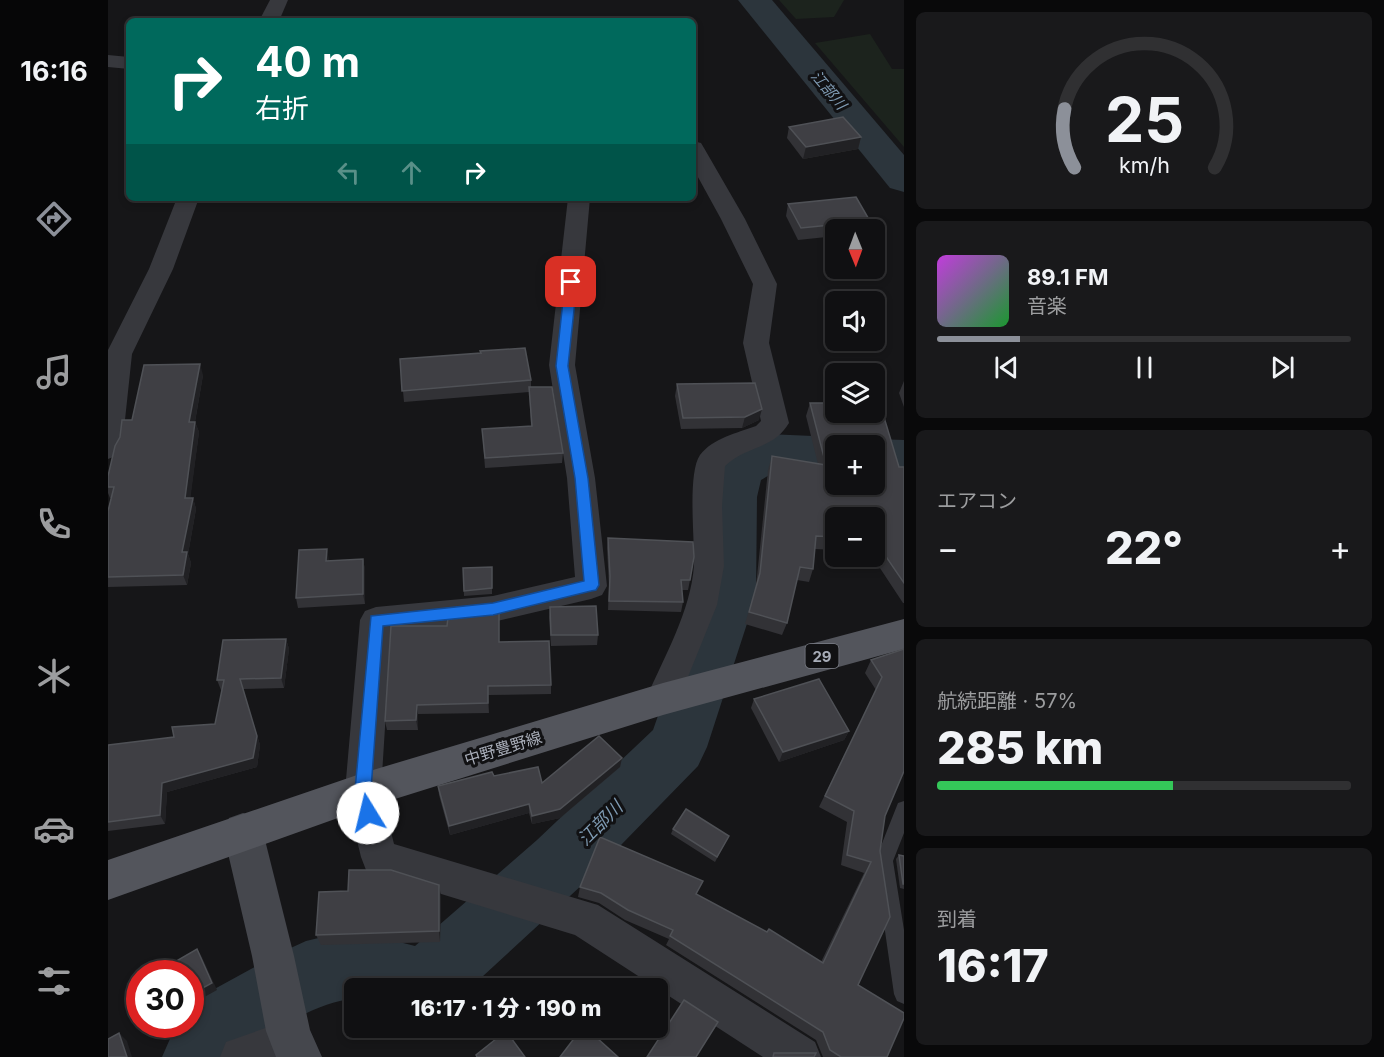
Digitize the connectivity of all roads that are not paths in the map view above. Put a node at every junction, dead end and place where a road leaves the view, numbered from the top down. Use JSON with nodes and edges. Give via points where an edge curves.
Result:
{"nodes":[{"id":1,"x":279,"y":0,"type":"edge"},
{"id":2,"x":270,"y":18,"type":"edge"},
{"id":3,"x":108,"y":62,"type":"edge"},
{"id":4,"x":126,"y":63,"type":"edge"},
{"id":5,"x":696,"y":152,"type":"edge"},
{"id":6,"x":187,"y":201,"type":"edge"},
{"id":7,"x":579,"y":201,"type":"edge"},
{"id":8,"x":108,"y":448,"type":"edge"},
{"id":9,"x":904,"y":634,"type":"edge"},
{"id":10,"x":663,"y":699,"type":"junction"},
{"id":11,"x":363,"y":790,"type":"junction"},
{"id":12,"x":904,"y":809,"type":"edge"},
{"id":13,"x":243,"y":832,"type":"junction"},
{"id":14,"x":108,"y":880,"type":"edge"},
{"id":15,"x":904,"y":994,"type":"edge"},
{"id":16,"x":292,"y":1042,"type":"edge"},
{"id":17,"x":241,"y":1057,"type":"edge"},
{"id":18,"x":800,"y":1057,"type":"edge"}],
"edges":[{"from":1,"to":2,"type":"street"},
{"from":3,"to":4,"type":"street"},
{"from":5,"to":10,"type":"street","via":[[765,284],[756,344],[775,423],[766,434],[726,448],[711,462],[707,506],[709,566],[701,605]]},
{"from":6,"to":8,"type":"street","via":[[161,268],[119,354]]},
{"from":7,"to":11,"type":"street","via":[[562,366],[581,478],[591,585],[493,609],[376,620]]},
{"from":9,"to":10,"type":"main road","name":"中野豊野線","number":"29"},
{"from":10,"to":11,"type":"main road","name":"中野豊野線","number":"29"},
{"from":11,"to":13,"type":"main road","name":"中野豊野線","number":"29"},
{"from":11,"to":18,"type":"street","via":[[378,857],[584,919]]},
{"from":12,"to":15,"type":"lane","via":[[884,861]]},
{"from":13,"to":14,"type":"main road","name":"中野豊野線","number":"29"},
{"from":13,"to":16,"type":"street"},
{"from":16,"to":17,"type":"street"}]}
